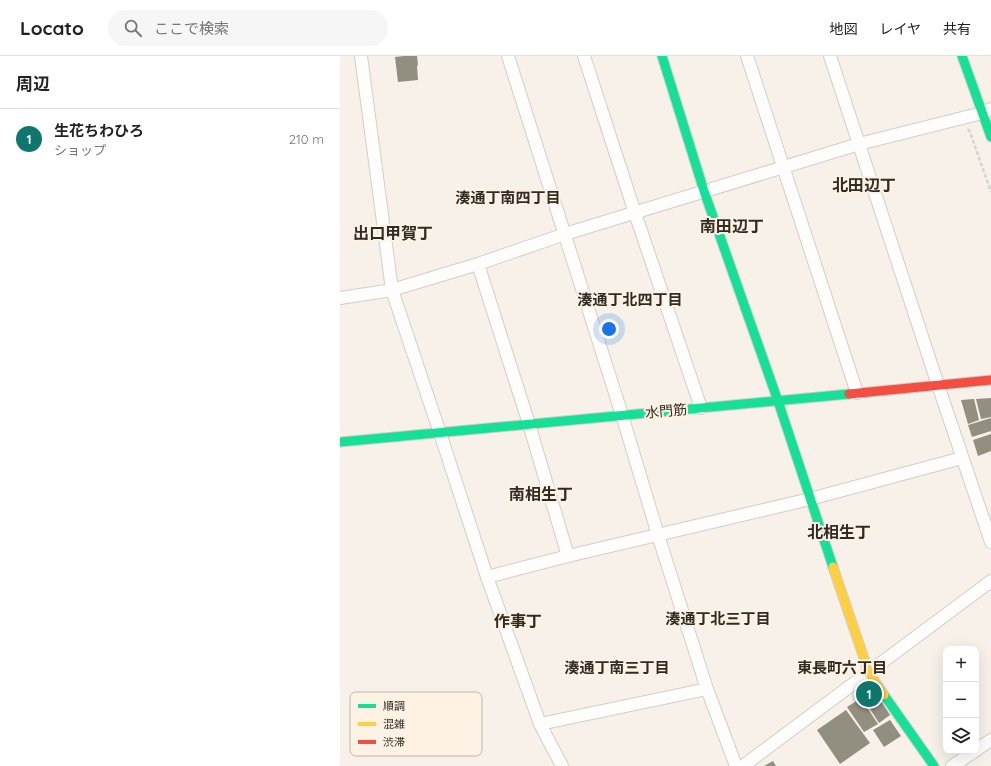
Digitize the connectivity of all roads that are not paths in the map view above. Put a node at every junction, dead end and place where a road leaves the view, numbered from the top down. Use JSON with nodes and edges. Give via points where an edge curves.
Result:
{"nodes":[{"id":1,"x":361,"y":56,"type":"edge"},
{"id":2,"x":508,"y":56,"type":"edge"},
{"id":3,"x":584,"y":56,"type":"edge"},
{"id":4,"x":662,"y":56,"type":"edge"},
{"id":5,"x":747,"y":56,"type":"edge"},
{"id":6,"x":830,"y":56,"type":"edge"},
{"id":7,"x":962,"y":56,"type":"edge"},
{"id":8,"x":986,"y":111,"type":"edge"},
{"id":9,"x":991,"y":137,"type":"edge"},
{"id":10,"x":859,"y":144,"type":"junction"},
{"id":11,"x":783,"y":168,"type":"junction"},
{"id":12,"x":704,"y":191,"type":"junction"},
{"id":13,"x":635,"y":212,"type":"junction"},
{"id":14,"x":564,"y":234,"type":"junction"},
{"id":15,"x":478,"y":264,"type":"junction"},
{"id":16,"x":392,"y":290,"type":"junction"},
{"id":17,"x":340,"y":298,"type":"edge"},
{"id":18,"x":991,"y":380,"type":"edge"},
{"id":19,"x":938,"y":385,"type":"junction"},
{"id":20,"x":857,"y":393,"type":"junction"},
{"id":21,"x":778,"y":401,"type":"junction"},
{"id":22,"x":700,"y":408,"type":"junction"},
{"id":23,"x":622,"y":415,"type":"junction"},
{"id":24,"x":529,"y":424,"type":"junction"},
{"id":25,"x":440,"y":433,"type":"junction"},
{"id":26,"x":340,"y":442,"type":"edge"},
{"id":27,"x":962,"y":458,"type":"junction"},
{"id":28,"x":810,"y":499,"type":"junction"},
{"id":29,"x":658,"y":535,"type":"junction"},
{"id":30,"x":991,"y":542,"type":"edge"},
{"id":31,"x":568,"y":556,"type":"junction"},
{"id":32,"x":487,"y":577,"type":"junction"},
{"id":33,"x":991,"y":582,"type":"edge"},
{"id":34,"x":870,"y":672,"type":"junction"},
{"id":35,"x":707,"y":688,"type":"junction"},
{"id":36,"x":540,"y":724,"type":"junction"},
{"id":37,"x":991,"y":740,"type":"edge"},
{"id":38,"x":979,"y":748,"type":"edge"},
{"id":39,"x":970,"y":754,"type":"edge"},
{"id":40,"x":562,"y":766,"type":"edge"},
{"id":41,"x":736,"y":766,"type":"edge"},
{"id":42,"x":743,"y":766,"type":"edge"},
{"id":43,"x":934,"y":766,"type":"edge"},
{"id":44,"x":952,"y":766,"type":"edge"}],
"edges":[{"from":1,"to":16,"type":"street"},
{"from":2,"to":14,"type":"street"},
{"from":3,"to":13,"type":"street"},
{"from":4,"to":12,"type":"street"},
{"from":5,"to":11,"type":"street"},
{"from":6,"to":10,"type":"street"},
{"from":7,"to":8,"type":"street"},
{"from":8,"to":9,"type":"street"},
{"from":8,"to":10,"type":"street"},
{"from":10,"to":11,"type":"street"},
{"from":10,"to":19,"type":"street"},
{"from":11,"to":12,"type":"street"},
{"from":11,"to":20,"type":"street"},
{"from":12,"to":13,"type":"street"},
{"from":12,"to":21,"type":"street"},
{"from":13,"to":14,"type":"street"},
{"from":13,"to":22,"type":"street"},
{"from":14,"to":15,"type":"street"},
{"from":14,"to":23,"type":"street"},
{"from":15,"to":16,"type":"street"},
{"from":15,"to":24,"type":"street"},
{"from":16,"to":17,"type":"street"},
{"from":16,"to":25,"type":"street"},
{"from":18,"to":19,"type":"street","name":"水門筋"},
{"from":19,"to":20,"type":"street","name":"水門筋"},
{"from":19,"to":27,"type":"street"},
{"from":20,"to":21,"type":"street","name":"水門筋"},
{"from":21,"to":22,"type":"street","name":"水門筋"},
{"from":21,"to":28,"type":"street"},
{"from":22,"to":23,"type":"street","name":"水門筋"},
{"from":23,"to":24,"type":"street","name":"水門筋"},
{"from":23,"to":29,"type":"street"},
{"from":24,"to":25,"type":"street","name":"水門筋"},
{"from":24,"to":31,"type":"street"},
{"from":25,"to":26,"type":"street","name":"水門筋"},
{"from":25,"to":32,"type":"street"},
{"from":27,"to":28,"type":"street"},
{"from":27,"to":30,"type":"street"},
{"from":28,"to":29,"type":"street"},
{"from":28,"to":34,"type":"street"},
{"from":29,"to":31,"type":"street"},
{"from":29,"to":35,"type":"street"},
{"from":31,"to":32,"type":"street"},
{"from":32,"to":36,"type":"street"},
{"from":33,"to":34,"type":"street"},
{"from":34,"to":42,"type":"street"},
{"from":34,"to":43,"type":"street"},
{"from":35,"to":36,"type":"street"},
{"from":35,"to":41,"type":"street"},
{"from":36,"to":40,"type":"street"},
{"from":37,"to":38,"type":"street"},
{"from":39,"to":44,"type":"street"}]}
